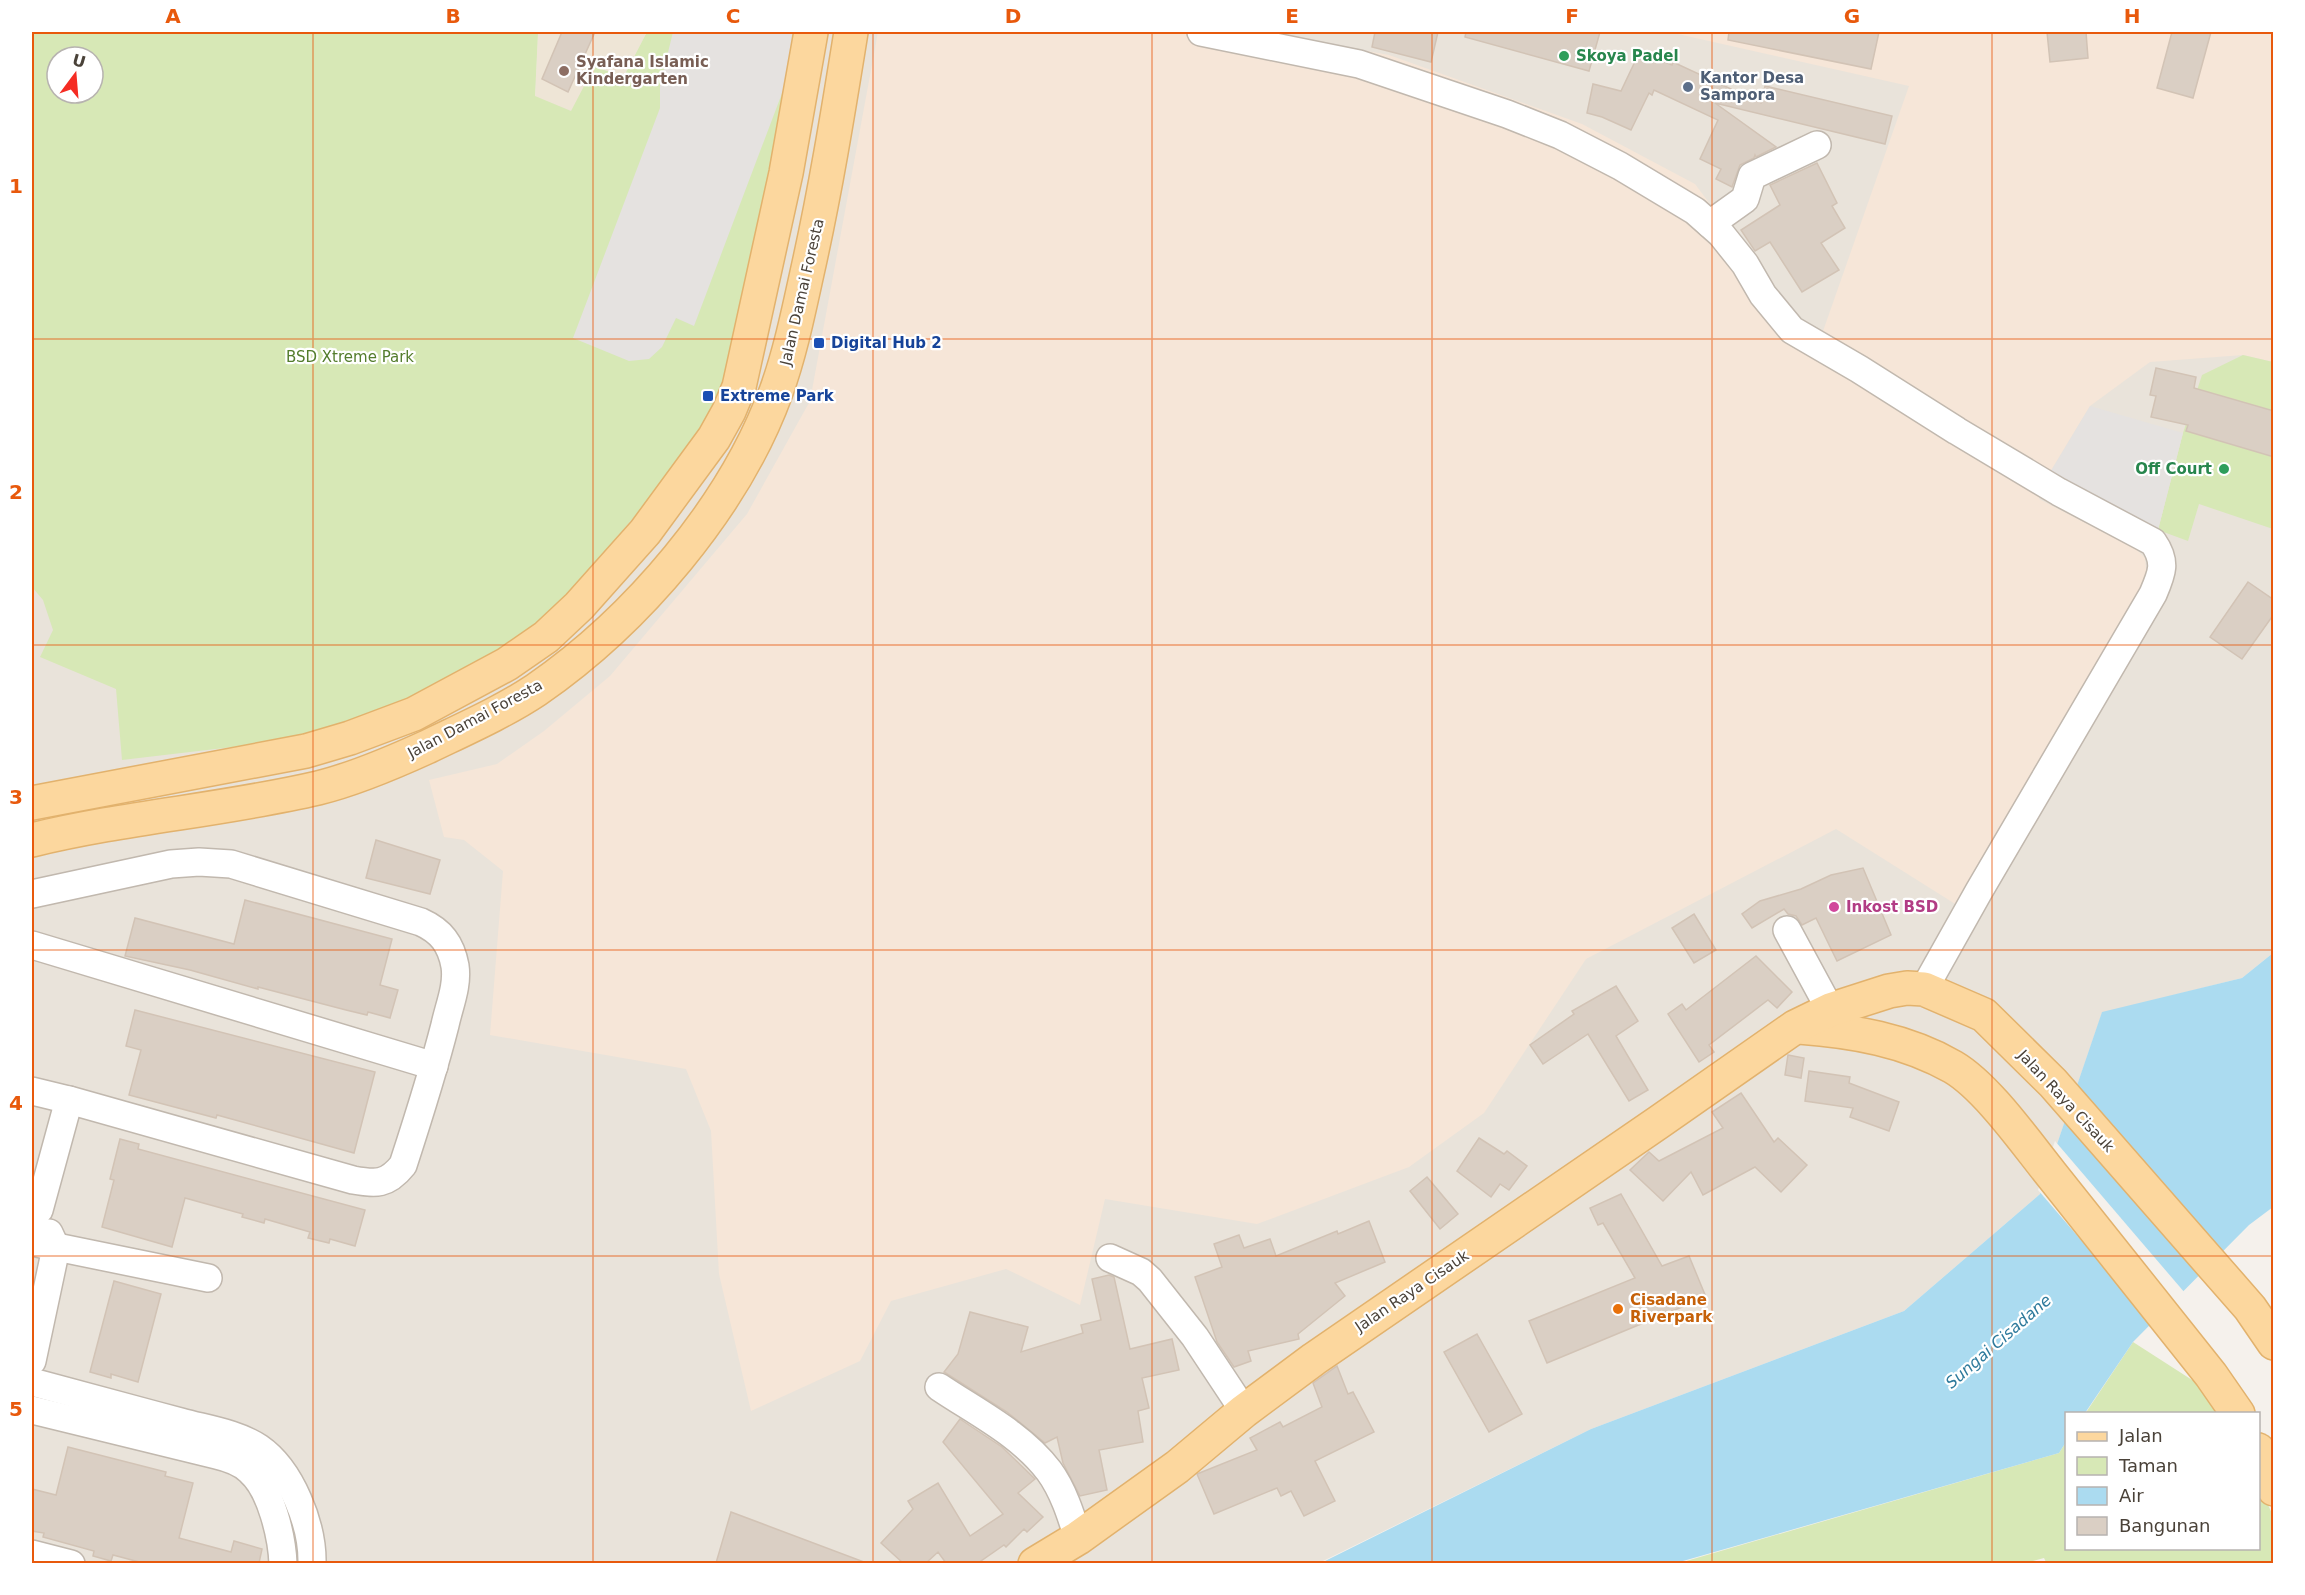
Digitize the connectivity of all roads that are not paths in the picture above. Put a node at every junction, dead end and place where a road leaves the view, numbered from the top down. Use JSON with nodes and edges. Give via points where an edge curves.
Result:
{"nodes":[{"id":1,"x":811,"y":32,"type":"edge"},
{"id":2,"x":851,"y":32,"type":"edge"},
{"id":3,"x":1201,"y":32,"type":"edge"},
{"id":4,"x":1817,"y":145,"type":"dead end"},
{"id":5,"x":786,"y":173,"type":"junction"},
{"id":6,"x":827,"y":182,"type":"junction"},
{"id":7,"x":1710,"y":224,"type":"junction"},
{"id":8,"x":32,"y":803,"type":"edge"},
{"id":9,"x":32,"y":840,"type":"edge"},
{"id":10,"x":32,"y":894,"type":"edge"},
{"id":11,"x":1787,"y":930,"type":"dead end"},
{"id":12,"x":32,"y":945,"type":"edge"},
{"id":13,"x":1924,"y":989,"type":"junction"},
{"id":14,"x":1835,"y":1020,"type":"junction"},
{"id":15,"x":434,"y":1066,"type":"junction"},
{"id":16,"x":32,"y":1091,"type":"edge"},
{"id":17,"x":69,"y":1100,"type":"junction"},
{"id":18,"x":35,"y":1213,"type":"edge"},
{"id":19,"x":44,"y":1245,"type":"edge"},
{"id":20,"x":1110,"y":1258,"type":"dead end"},
{"id":21,"x":208,"y":1278,"type":"dead end"},
{"id":22,"x":2274,"y":1344,"type":"edge"},
{"id":23,"x":32,"y":1360,"type":"edge"},
{"id":24,"x":32,"y":1382,"type":"edge"},
{"id":25,"x":939,"y":1387,"type":"dead end"},
{"id":26,"x":32,"y":1410,"type":"edge"},
{"id":27,"x":1244,"y":1411,"type":"junction"},
{"id":28,"x":2237,"y":1412,"type":"edge"},
{"id":29,"x":236,"y":1449,"type":"junction"},
{"id":30,"x":2260,"y":1453,"type":"edge"},
{"id":31,"x":2274,"y":1489,"type":"edge"},
{"id":32,"x":1078,"y":1538,"type":"junction"},
{"id":33,"x":32,"y":1554,"type":"edge"},
{"id":34,"x":71,"y":1563,"type":"edge"},
{"id":35,"x":283,"y":1563,"type":"edge"},
{"id":36,"x":312,"y":1563,"type":"edge"},
{"id":37,"x":1035,"y":1563,"type":"edge"}],
"edges":[{"from":1,"to":5,"type":"main road"},
{"from":2,"to":6,"type":"main road","name":"Jalan Damai Foresta"},
{"from":3,"to":7,"type":"street","via":[[1359,64],[1508,114],[1620,166]]},
{"from":4,"to":7,"type":"street","via":[[1752,176],[1744,199]]},
{"from":5,"to":6,"type":"main road"},
{"from":5,"to":8,"type":"main road","via":[[746,359],[729,411],[714,438],[645,532],[579,606],[546,636],[463,689],[414,714],[351,738],[248,763]]},
{"from":6,"to":9,"type":"main road","name":"Jalan Damai Foresta","via":[[790,352],[757,436],[736,476],[676,560],[599,641],[534,691],[457,733],[352,777],[319,787]]},
{"from":7,"to":13,"type":"street","via":[[1792,330],[2059,492],[2153,542],[2161,554],[2162,573],[2136,626]]},
{"from":10,"to":15,"type":"street","via":[[171,864],[231,864],[421,922],[442,935],[455,967],[455,983]]},
{"from":11,"to":14,"type":"street"},
{"from":12,"to":15,"type":"street"},
{"from":13,"to":14,"type":"main road","name":"Jalan Raya Cisauk","via":[[1889,991]]},
{"from":13,"to":22,"type":"main road","name":"Jalan Raya Cisauk","via":[[1984,1015],[2053,1083],[2250,1308]]},
{"from":14,"to":27,"type":"main road","name":"Jalan Raya Cisauk","via":[[1795,1027]]},
{"from":14,"to":28,"type":"main road","name":"Jalan Raya Cisauk","via":[[1917,1048],[1954,1068],[1978,1088]]},
{"from":15,"to":17,"type":"street","via":[[403,1165],[394,1176],[377,1182],[353,1180]]},
{"from":16,"to":17,"type":"street"},
{"from":17,"to":18,"type":"street"},
{"from":18,"to":19,"type":"street"},
{"from":19,"to":21,"type":"street"},
{"from":19,"to":23,"type":"street"},
{"from":20,"to":27,"type":"street","via":[[1150,1280],[1196,1337]]},
{"from":24,"to":29,"type":"street"},
{"from":25,"to":32,"type":"street","via":[[1033,1453],[1063,1496]]},
{"from":26,"to":29,"type":"street"},
{"from":27,"to":32,"type":"main road","name":"Jalan Raya Cisauk","via":[[1177,1467]]},
{"from":29,"to":35,"type":"street","via":[[263,1487],[280,1539]]},
{"from":29,"to":36,"type":"street","via":[[256,1446],[281,1467],[305,1521]]},
{"from":30,"to":31,"type":"main road"},
{"from":32,"to":37,"type":"main road","name":"Jalan Raya Cisauk"},
{"from":33,"to":34,"type":"street"}]}
